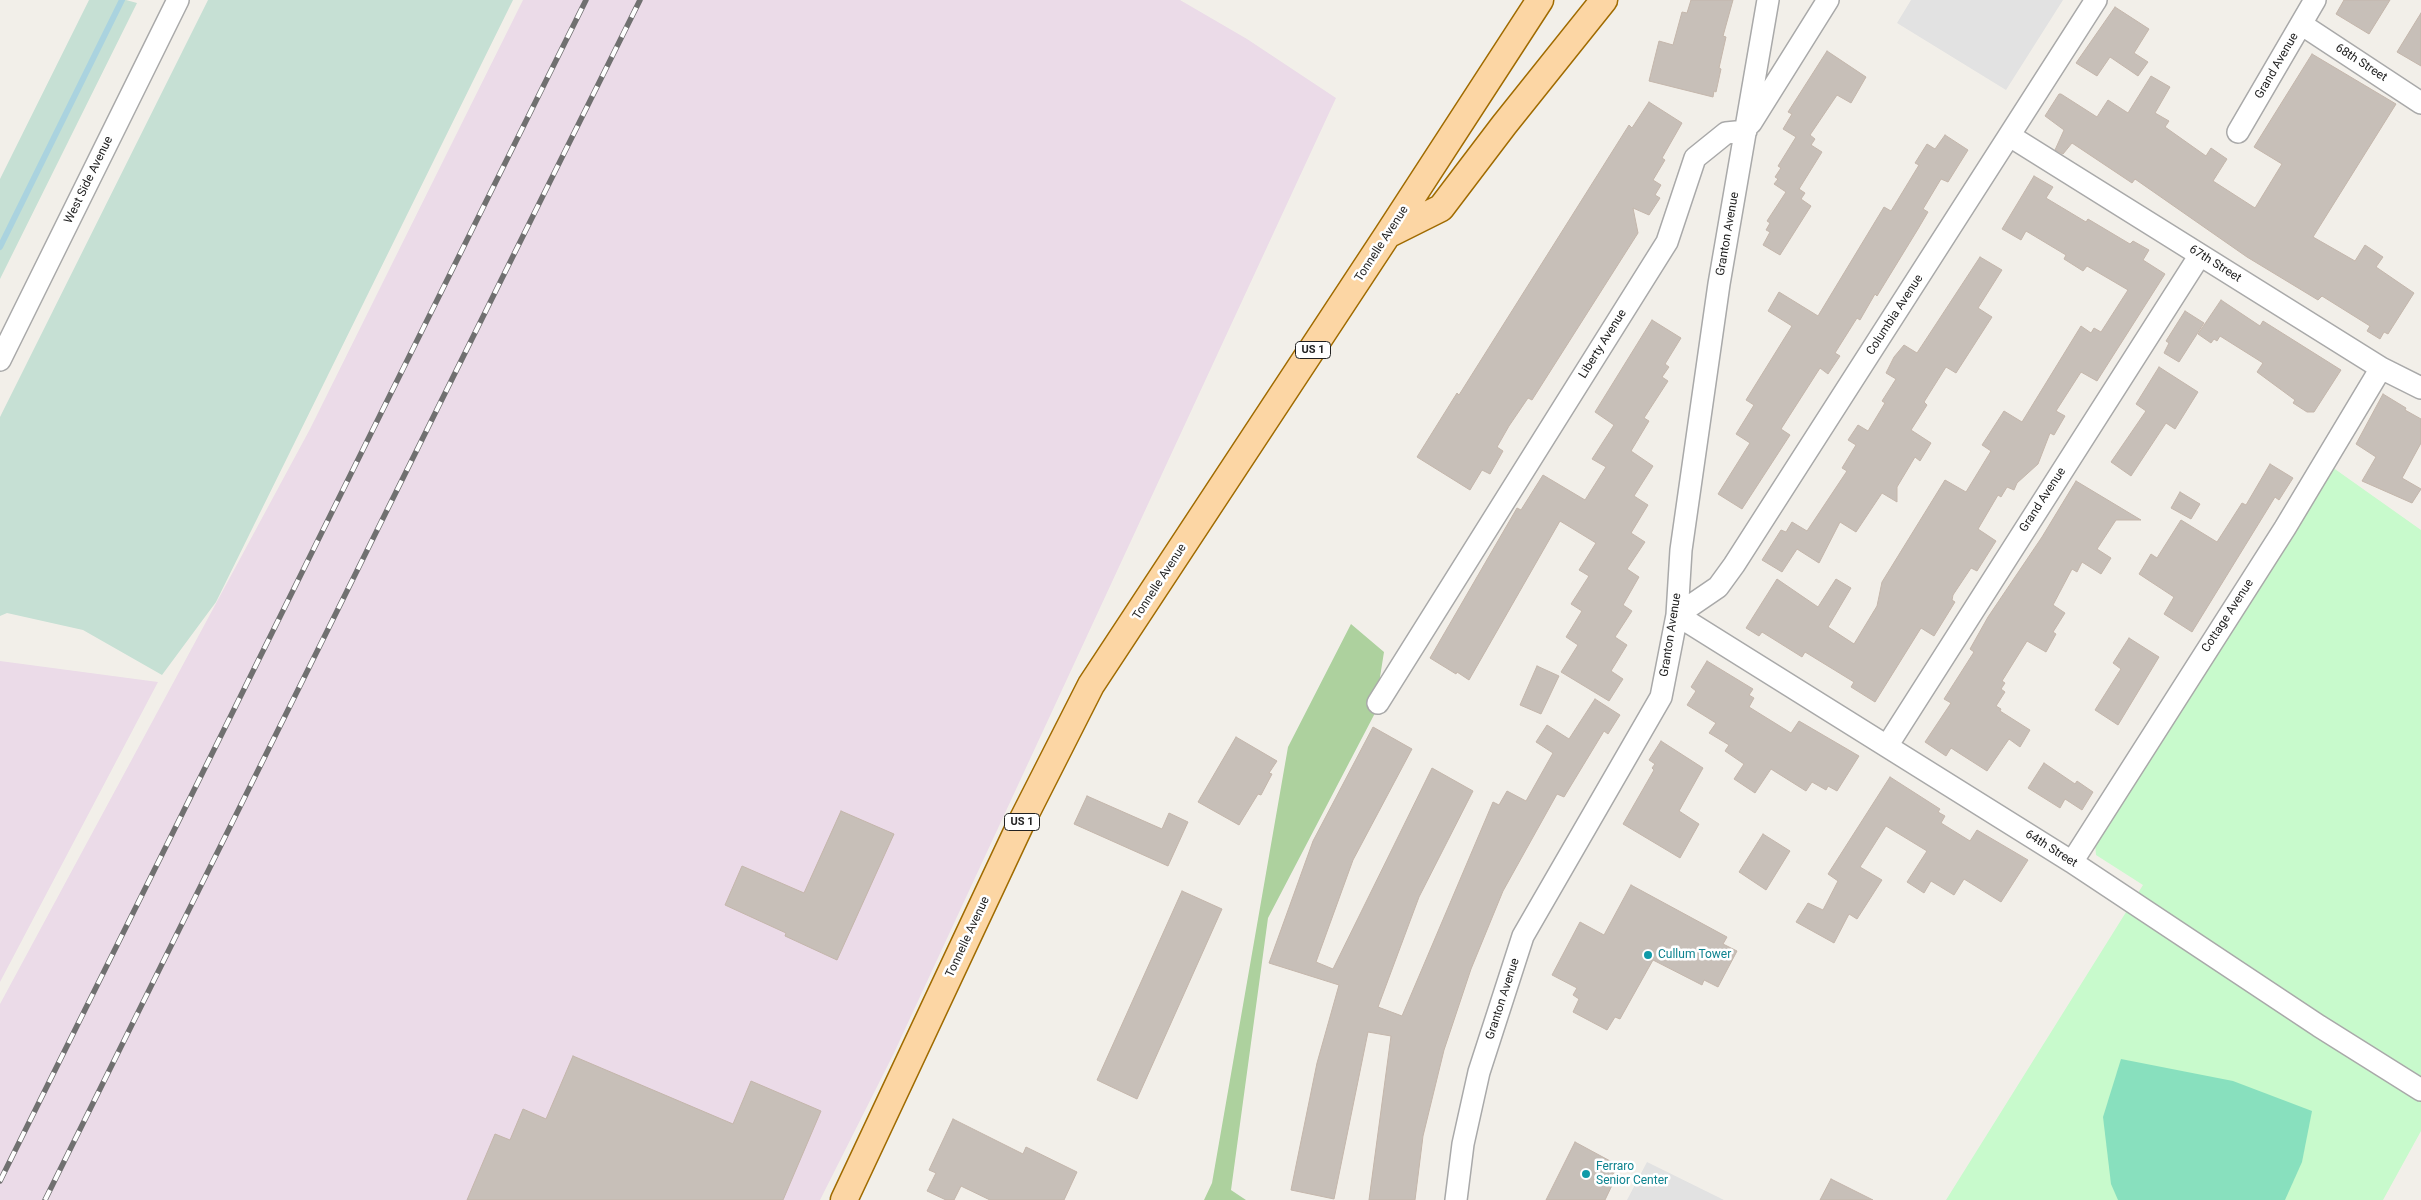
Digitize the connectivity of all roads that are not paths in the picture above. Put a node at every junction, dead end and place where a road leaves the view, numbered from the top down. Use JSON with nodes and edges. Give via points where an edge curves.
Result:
{"nodes":[{"id":1,"x":178,"y":0,"type":"edge"},
{"id":2,"x":1540,"y":0,"type":"edge"},
{"id":3,"x":1604,"y":0,"type":"edge"},
{"id":4,"x":1768,"y":0,"type":"edge"},
{"id":5,"x":1828,"y":0,"type":"edge"},
{"id":6,"x":2096,"y":0,"type":"edge"},
{"id":7,"x":2315,"y":0,"type":"edge"},
{"id":8,"x":2301,"y":24,"type":"junction"},
{"id":9,"x":2421,"y":103,"type":"edge"},
{"id":10,"x":1746,"y":131,"type":"junction"},
{"id":11,"x":2238,"y":132,"type":"dead end"},
{"id":12,"x":2010,"y":136,"type":"junction"},
{"id":13,"x":1388,"y":234,"type":"junction"},
{"id":14,"x":2200,"y":254,"type":"junction"},
{"id":15,"x":0,"y":360,"type":"edge"},
{"id":16,"x":2381,"y":368,"type":"junction"},
{"id":17,"x":2421,"y":388,"type":"edge"},
{"id":18,"x":1677,"y":615,"type":"junction"},
{"id":19,"x":1378,"y":703,"type":"dead end"},
{"id":20,"x":1887,"y":746,"type":"junction"},
{"id":21,"x":2072,"y":862,"type":"junction"},
{"id":22,"x":2421,"y":1090,"type":"edge"},
{"id":23,"x":844,"y":1200,"type":"edge"},
{"id":24,"x":1456,"y":1200,"type":"edge"}],
"edges":[{"from":1,"to":15,"type":"street","name":"West Side Avenue"},
{"from":2,"to":13,"type":"main road","name":"Tonnelle Avenue","number":"US 1"},
{"from":3,"to":13,"type":"main road","via":[[1441,208]]},
{"from":4,"to":10,"type":"street","name":"Granton Avenue"},
{"from":5,"to":10,"type":"street"},
{"from":6,"to":12,"type":"street","name":"Columbia Avenue"},
{"from":7,"to":8,"type":"street","name":"Grand Avenue"},
{"from":8,"to":9,"type":"street","name":"68th Street"},
{"from":8,"to":11,"type":"street","name":"Grand Avenue"},
{"from":10,"to":18,"type":"street","name":"Granton Avenue","via":[[1695,442],[1681,550]]},
{"from":10,"to":19,"type":"street","name":"Liberty Avenue","via":[[1726,133],[1695,158],[1667,242]]},
{"from":12,"to":14,"type":"street","name":"67th Street"},
{"from":12,"to":18,"type":"street","name":"Columbia Avenue","via":[[1734,565],[1718,587]]},
{"from":13,"to":23,"type":"main road","name":"Tonnelle Avenue","number":"US 1","via":[[1085,696],[1022,821]]},
{"from":14,"to":16,"type":"street","name":"67th Street"},
{"from":14,"to":20,"type":"street","name":"Grand Avenue"},
{"from":16,"to":17,"type":"street","name":"67th Street"},
{"from":16,"to":21,"type":"street","name":"Cottage Avenue","via":[[2285,528]]},
{"from":18,"to":20,"type":"street","name":"64th Street"},
{"from":18,"to":24,"type":"street","name":"Granton Avenue","via":[[1660,697],[1523,936],[1479,1072],[1463,1144]]},
{"from":20,"to":21,"type":"street","name":"64th Street"},
{"from":21,"to":22,"type":"street","name":"64th Street"}]}
